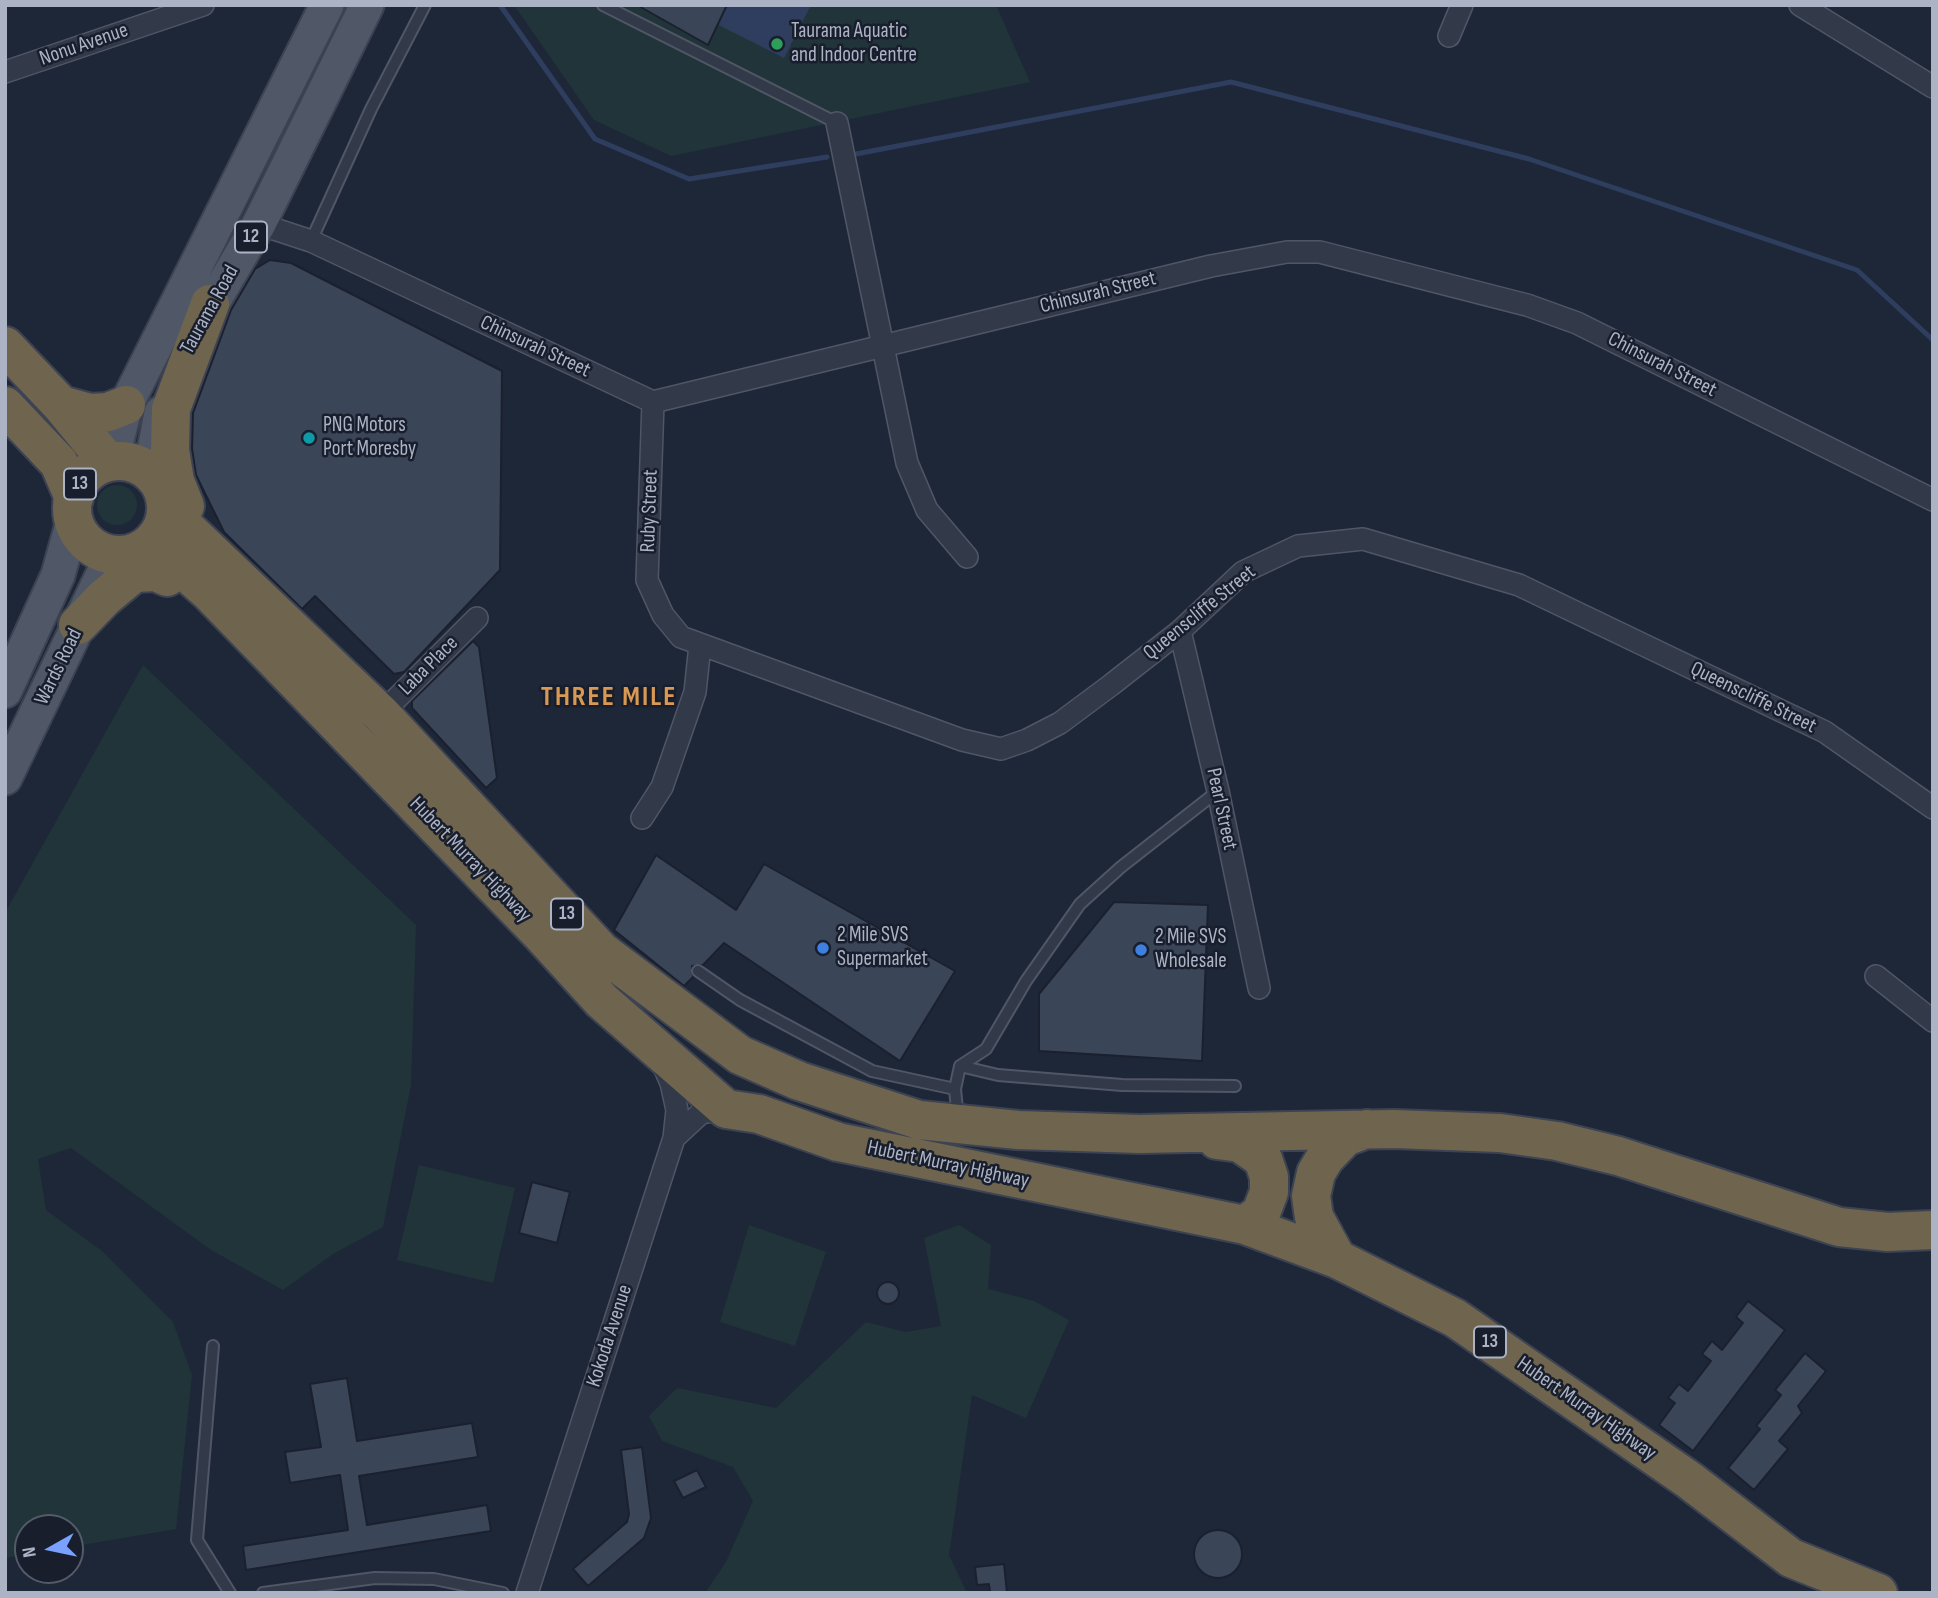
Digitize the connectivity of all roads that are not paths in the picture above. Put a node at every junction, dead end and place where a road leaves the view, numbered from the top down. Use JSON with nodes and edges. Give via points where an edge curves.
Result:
{"nodes":[{"id":1,"x":203,"y":5,"type":"edge"},
{"id":2,"x":327,"y":5,"type":"edge"},
{"id":3,"x":367,"y":5,"type":"edge"},
{"id":4,"x":425,"y":5,"type":"edge"},
{"id":5,"x":1462,"y":5,"type":"edge"},
{"id":6,"x":1800,"y":5,"type":"edge"},
{"id":7,"x":609,"y":6,"type":"edge"},
{"id":8,"x":1835,"y":14,"type":"edge"},
{"id":9,"x":1449,"y":36,"type":"dead end"},
{"id":10,"x":5,"y":72,"type":"edge"},
{"id":11,"x":1933,"y":87,"type":"edge"},
{"id":12,"x":837,"y":123,"type":"joint"},
{"id":13,"x":259,"y":224,"type":"junction"},
{"id":14,"x":311,"y":241,"type":"junction"},
{"id":15,"x":210,"y":304,"type":"junction"},
{"id":16,"x":884,"y":345,"type":"junction"},
{"id":17,"x":5,"y":346,"type":"edge"},
{"id":18,"x":653,"y":402,"type":"junction"},
{"id":19,"x":61,"y":405,"type":"junction"},
{"id":20,"x":126,"y":405,"type":"junction"},
{"id":21,"x":5,"y":406,"type":"edge"},
{"id":22,"x":109,"y":460,"type":"junction"},
{"id":23,"x":150,"y":472,"type":"junction"},
{"id":24,"x":1933,"y":500,"type":"edge"},
{"id":25,"x":74,"y":509,"type":"junction"},
{"id":26,"x":167,"y":510,"type":"junction"},
{"id":27,"x":129,"y":552,"type":"junction"},
{"id":28,"x":967,"y":556,"type":"dead end"},
{"id":29,"x":222,"y":562,"type":"junction"},
{"id":30,"x":663,"y":615,"type":"joint"},
{"id":31,"x":477,"y":618,"type":"dead end"},
{"id":32,"x":78,"y":625,"type":"junction"},
{"id":33,"x":1180,"y":631,"type":"junction"},
{"id":34,"x":262,"y":644,"type":"junction"},
{"id":35,"x":700,"y":645,"type":"junction"},
{"id":36,"x":5,"y":691,"type":"edge"},
{"id":37,"x":380,"y":714,"type":"junction"},
{"id":38,"x":5,"y":778,"type":"edge"},
{"id":39,"x":1218,"y":792,"type":"junction"},
{"id":40,"x":1933,"y":808,"type":"edge"},
{"id":41,"x":642,"y":818,"type":"dead end"},
{"id":42,"x":698,"y":971,"type":"dead end"},
{"id":43,"x":1876,"y":976,"type":"dead end"},
{"id":44,"x":1259,"y":988,"type":"dead end"},
{"id":45,"x":1933,"y":1021,"type":"edge"},
{"id":46,"x":646,"y":1040,"type":"junction"},
{"id":47,"x":960,"y":1066,"type":"junction"},
{"id":48,"x":1235,"y":1087,"type":"dead end"},
{"id":49,"x":956,"y":1107,"type":"junction"},
{"id":50,"x":726,"y":1110,"type":"junction"},
{"id":51,"x":1367,"y":1129,"type":"junction"},
{"id":52,"x":1139,"y":1134,"type":"junction"},
{"id":53,"x":674,"y":1138,"type":"junction"},
{"id":54,"x":1245,"y":1225,"type":"junction"},
{"id":55,"x":1933,"y":1230,"type":"edge"},
{"id":56,"x":1337,"y":1259,"type":"junction"},
{"id":57,"x":213,"y":1346,"type":"dead end"},
{"id":58,"x":230,"y":1593,"type":"edge"},
{"id":59,"x":263,"y":1593,"type":"edge"},
{"id":60,"x":503,"y":1593,"type":"edge"},
{"id":61,"x":527,"y":1593,"type":"edge"},
{"id":62,"x":1878,"y":1593,"type":"edge"}],
"edges":[{"from":1,"to":10,"type":"street","name":"Nonu Avenue"},
{"from":2,"to":20,"type":"main road","name":"Taurama Road","number":"12"},
{"from":3,"to":13,"type":"main road","name":"Taurama Road","number":"12"},
{"from":4,"to":14,"type":"lane","via":[[371,108]]},
{"from":5,"to":9,"type":"street"},
{"from":6,"to":8,"type":"street"},
{"from":7,"to":12,"type":"lane"},
{"from":8,"to":11,"type":"street"},
{"from":12,"to":16,"type":"street"},
{"from":13,"to":14,"type":"street","name":"Chinsurah Street"},
{"from":13,"to":15,"type":"main road","name":"Taurama Road","number":"12"},
{"from":14,"to":18,"type":"street","name":"Chinsurah Street"},
{"from":15,"to":23,"type":"main road","name":"Taurama Road","number":"12","via":[[166,393]]},
{"from":15,"to":29,"type":"highway","via":[[171,409],[170,450],[183,502]]},
{"from":16,"to":18,"type":"street","name":"Chinsurah Street"},
{"from":16,"to":24,"type":"street","name":"Chinsurah Street","via":[[1222,264],[1287,252],[1320,252],[1527,305],[1577,323]]},
{"from":16,"to":28,"type":"street","via":[[907,463],[927,510]]},
{"from":17,"to":19,"type":"highway","number":"13"},
{"from":18,"to":30,"type":"street","name":"Ruby Street","via":[[647,580]]},
{"from":19,"to":20,"type":"highway","via":[[90,413]]},
{"from":19,"to":22,"type":"highway","number":"13"},
{"from":20,"to":22,"type":"main road","name":"Taurama Road","number":"12"},
{"from":21,"to":25,"type":"highway","number":"13","via":[[59,463]]},
{"from":22,"to":23,"type":"highway","number":"13"},
{"from":22,"to":25,"type":"highway","number":"13","via":[[86,475]]},
{"from":23,"to":26,"type":"highway","number":"13","via":[[165,496]]},
{"from":25,"to":27,"type":"highway","number":"13","via":[[86,542]]},
{"from":25,"to":36,"type":"main road","name":"Wards Road","via":[[58,575]]},
{"from":26,"to":27,"type":"highway","via":[[160,533]]},
{"from":26,"to":29,"type":"highway","name":"Hubert Murray Highway","number":"13"},
{"from":27,"to":32,"type":"main road","name":"Wards Road"},
{"from":27,"to":34,"type":"highway","name":"Hubert Murray Highway","number":"13","via":[[177,564]]},
{"from":29,"to":37,"type":"highway","name":"Hubert Murray Highway","number":"13"},
{"from":30,"to":35,"type":"street","name":"Queenscliffe Street","via":[[681,637]]},
{"from":31,"to":37,"type":"street","name":"Laba Place"},
{"from":32,"to":34,"type":"highway","via":[[134,573],[156,572],[209,603]]},
{"from":32,"to":38,"type":"main road","name":"Wards Road"},
{"from":33,"to":35,"type":"street","name":"Queenscliffe Street","via":[[1060,723],[1001,749],[962,740]]},
{"from":33,"to":39,"type":"street","name":"Pearl Street"},
{"from":33,"to":40,"type":"street","name":"Queenscliffe Street","via":[[1243,572],[1276,555],[1326,540],[1363,539],[1519,585],[1825,732]]},
{"from":34,"to":46,"type":"highway","name":"Hubert Murray Highway","number":"13","via":[[601,1001]]},
{"from":35,"to":41,"type":"street","via":[[695,692],[662,787]]},
{"from":37,"to":49,"type":"highway","name":"Hubert Murray Highway","number":"13","via":[[601,951],[740,1055],[799,1082],[919,1120]]},
{"from":39,"to":44,"type":"street","name":"Pearl Street"},
{"from":39,"to":47,"type":"lane","via":[[1080,904],[986,1049]]},
{"from":42,"to":49,"type":"lane","via":[[740,1000],[872,1071]]},
{"from":43,"to":45,"type":"street"},
{"from":46,"to":50,"type":"highway","name":"Hubert Murray Highway","number":"13"},
{"from":46,"to":53,"type":"street","via":[[671,1083],[677,1110]]},
{"from":47,"to":48,"type":"lane","via":[[998,1075],[1122,1085]]},
{"from":47,"to":49,"type":"lane"},
{"from":49,"to":52,"type":"highway","name":"Hubert Murray Highway","number":"13"},
{"from":50,"to":53,"type":"street","name":"Kokoda Avenue","via":[[701,1113]]},
{"from":50,"to":54,"type":"highway","name":"Hubert Murray Highway","number":"13","via":[[759,1114],[838,1142]]},
{"from":51,"to":52,"type":"highway","name":"Hubert Murray Highway","number":"13"},
{"from":51,"to":55,"type":"highway","name":"Hubert Murray Highway","number":"13","via":[[1500,1133],[1557,1141],[1839,1227]]},
{"from":51,"to":56,"type":"highway","via":[[1345,1137],[1316,1173],[1311,1196],[1314,1217]]},
{"from":52,"to":54,"type":"highway","via":[[1164,1142],[1229,1140],[1247,1146],[1263,1159],[1269,1192],[1261,1213]]},
{"from":53,"to":61,"type":"street","name":"Kokoda Avenue"},
{"from":54,"to":56,"type":"highway","name":"Hubert Murray Highway","number":"13"},
{"from":56,"to":62,"type":"highway","name":"Hubert Murray Highway","number":"13","via":[[1455,1318],[1689,1480],[1791,1558]]},
{"from":57,"to":58,"type":"lane","via":[[197,1539]]},
{"from":59,"to":60,"type":"lane","via":[[375,1578],[435,1579]]}]}
